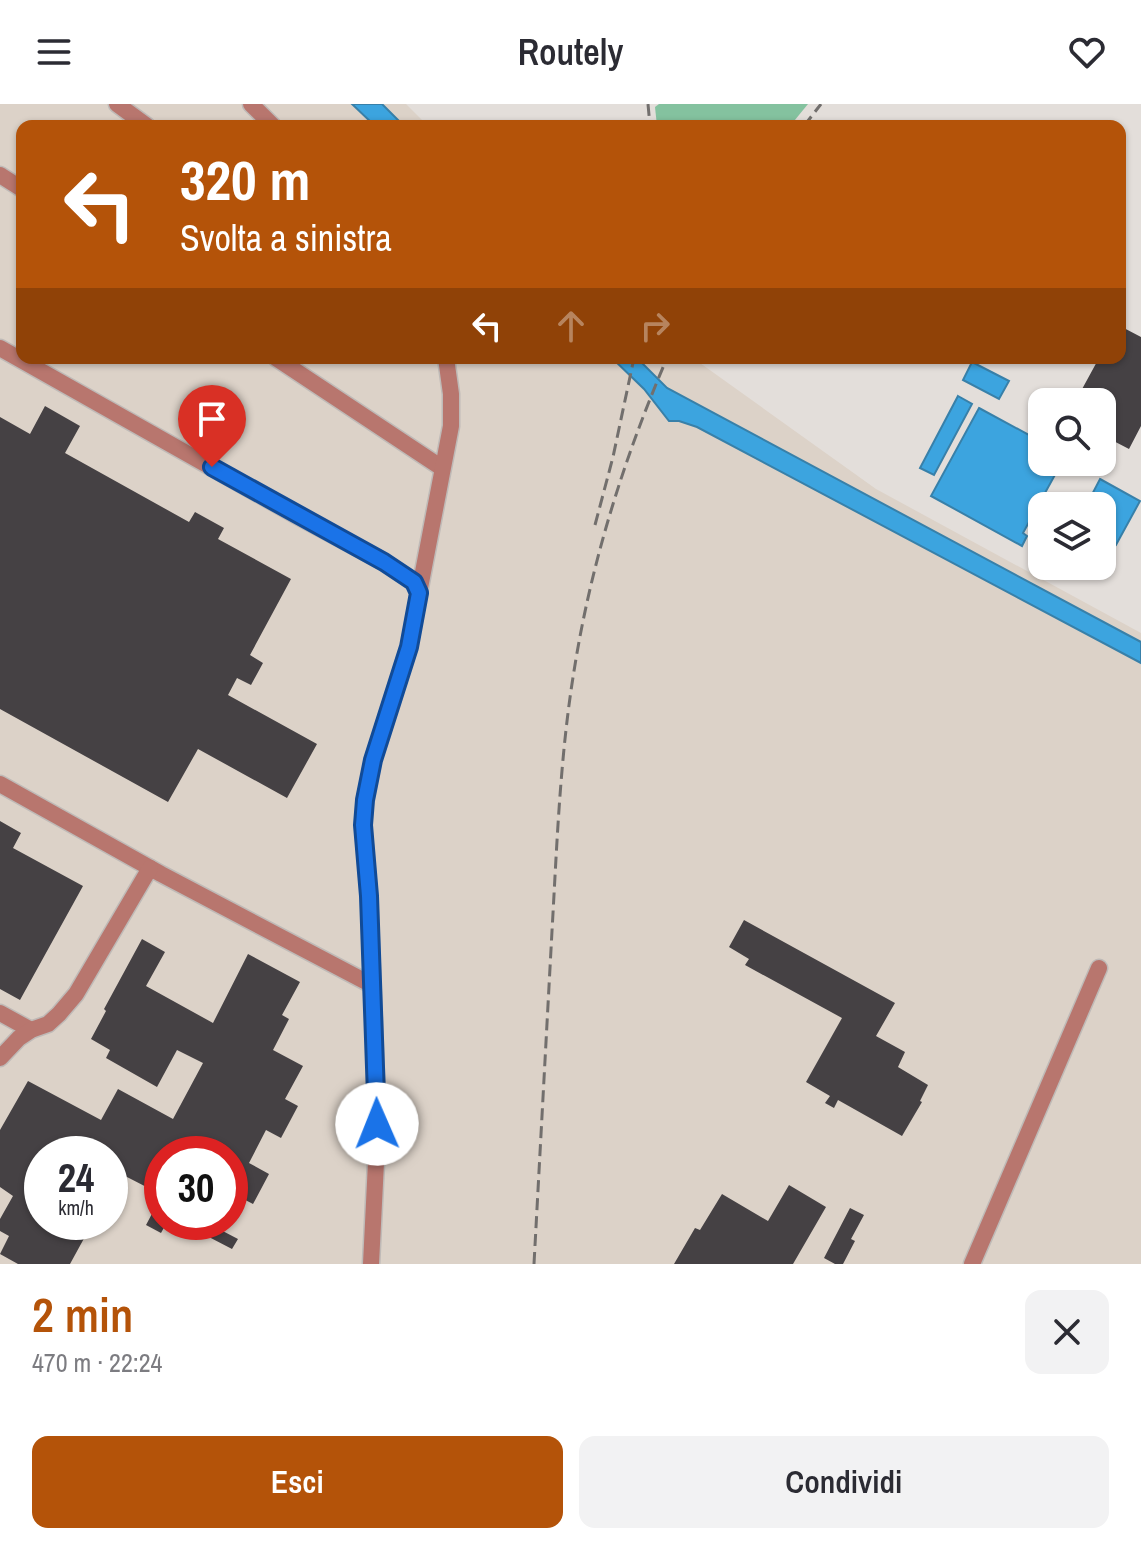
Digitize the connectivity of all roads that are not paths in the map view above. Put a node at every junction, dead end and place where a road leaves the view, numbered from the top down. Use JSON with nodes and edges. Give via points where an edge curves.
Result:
{"nodes":[{"id":1,"x":117,"y":104,"type":"edge"},
{"id":2,"x":251,"y":104,"type":"edge"},
{"id":3,"x":139,"y":120,"type":"edge"},
{"id":4,"x":267,"y":120,"type":"edge"},
{"id":5,"x":28,"y":364,"type":"edge"},
{"id":6,"x":285,"y":364,"type":"edge"},
{"id":7,"x":447,"y":364,"type":"edge"},
{"id":8,"x":442,"y":468,"type":"junction"},
{"id":9,"x":419,"y":593,"type":"junction"},
{"id":10,"x":0,"y":784,"type":"edge"},
{"id":11,"x":150,"y":868,"type":"junction"},
{"id":12,"x":1099,"y":968,"type":"dead end"},
{"id":13,"x":372,"y":985,"type":"junction"},
{"id":14,"x":0,"y":1013,"type":"edge"},
{"id":15,"x":31,"y":1030,"type":"junction"},
{"id":16,"x":0,"y":1058,"type":"edge"},
{"id":17,"x":371,"y":1264,"type":"edge"},
{"id":18,"x":972,"y":1264,"type":"edge"}],
"edges":[{"from":1,"to":3,"type":"street"},
{"from":2,"to":4,"type":"street"},
{"from":5,"to":9,"type":"street","via":[[384,562],[414,582]]},
{"from":6,"to":8,"type":"street"},
{"from":7,"to":8,"type":"street","via":[[451,426]]},
{"from":8,"to":9,"type":"street"},
{"from":9,"to":13,"type":"street","via":[[365,800]]},
{"from":10,"to":11,"type":"street"},
{"from":11,"to":13,"type":"street"},
{"from":11,"to":15,"type":"street","via":[[76,994],[48,1024]]},
{"from":12,"to":18,"type":"street"},
{"from":13,"to":17,"type":"street","via":[[377,1142]]},
{"from":14,"to":15,"type":"street"},
{"from":15,"to":16,"type":"street"}]}
